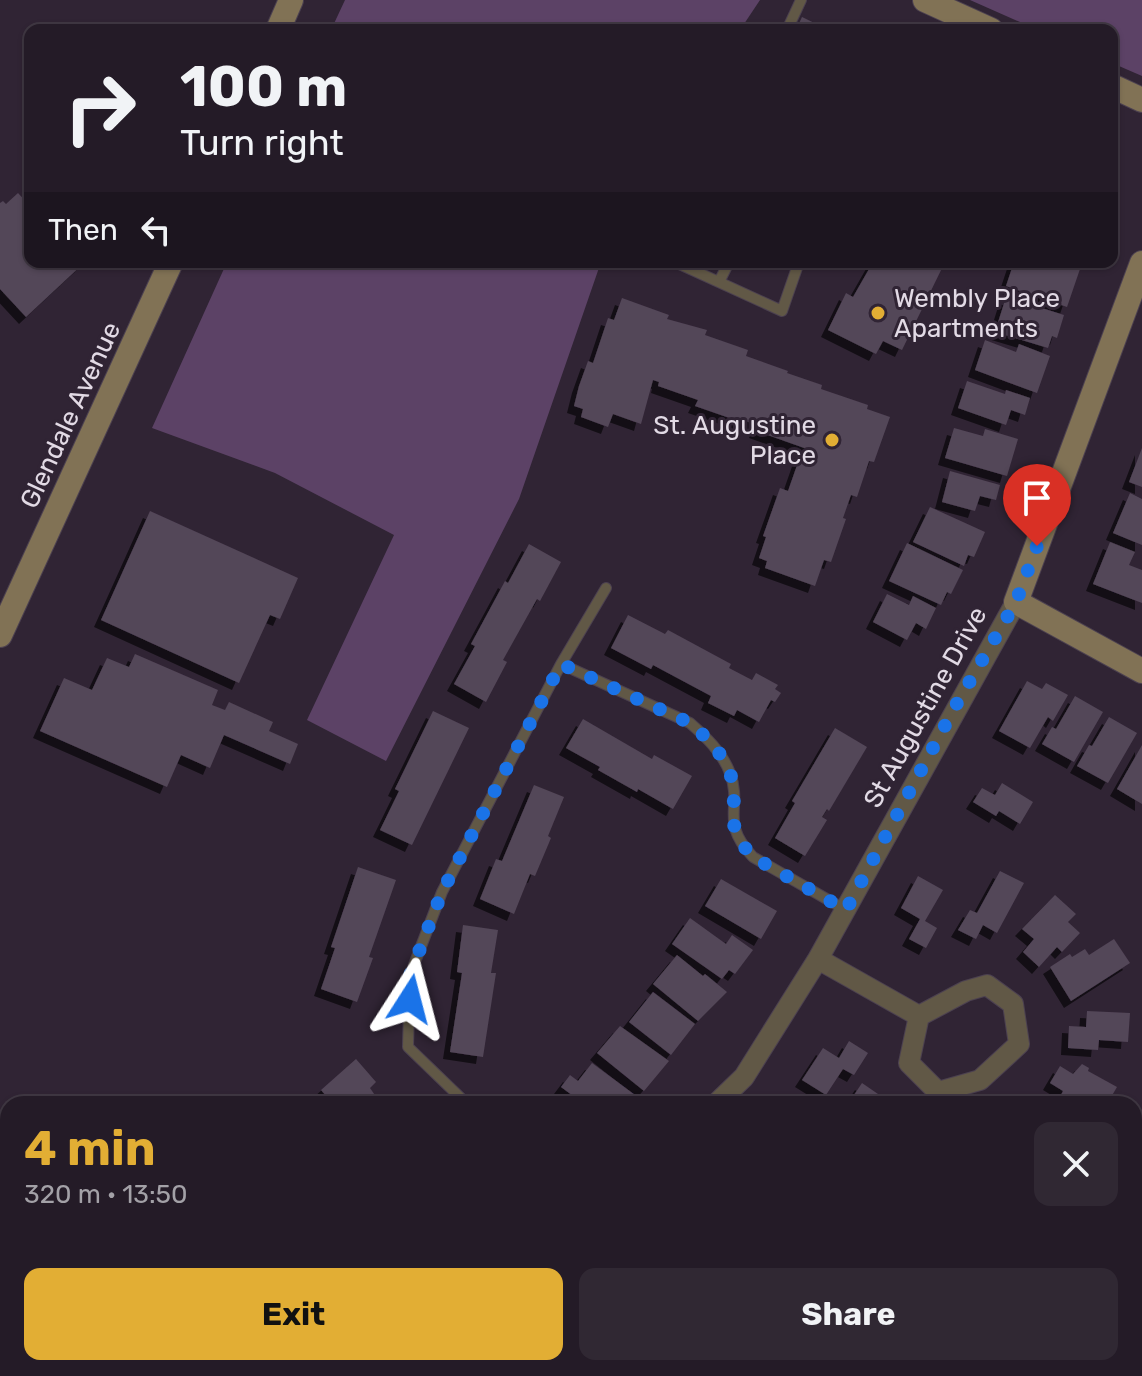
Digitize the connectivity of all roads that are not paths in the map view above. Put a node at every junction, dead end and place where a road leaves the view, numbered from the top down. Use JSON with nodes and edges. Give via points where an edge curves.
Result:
{"nodes":[{"id":1,"x":291,"y":0,"type":"edge"},
{"id":2,"x":801,"y":0,"type":"edge"},
{"id":3,"x":925,"y":0,"type":"edge"},
{"id":4,"x":281,"y":24,"type":"edge"},
{"id":5,"x":790,"y":24,"type":"edge"},
{"id":6,"x":978,"y":24,"type":"edge"},
{"id":7,"x":1118,"y":89,"type":"edge"},
{"id":8,"x":1142,"y":100,"type":"edge"},
{"id":9,"x":1142,"y":263,"type":"edge"},
{"id":10,"x":168,"y":268,"type":"edge"},
{"id":11,"x":688,"y":268,"type":"edge"},
{"id":12,"x":726,"y":268,"type":"edge"},
{"id":13,"x":797,"y":268,"type":"edge"},
{"id":14,"x":719,"y":282,"type":"junction"},
{"id":15,"x":606,"y":588,"type":"dead end"},
{"id":16,"x":1016,"y":602,"type":"junction"},
{"id":17,"x":0,"y":635,"type":"edge"},
{"id":18,"x":561,"y":664,"type":"junction"},
{"id":19,"x":1142,"y":671,"type":"edge"},
{"id":20,"x":846,"y":910,"type":"junction"},
{"id":21,"x":818,"y":959,"type":"junction"},
{"id":22,"x":919,"y":1016,"type":"junction"},
{"id":23,"x":459,"y":1096,"type":"edge"},
{"id":24,"x":724,"y":1096,"type":"edge"}],
"edges":[{"from":1,"to":4,"type":"street"},
{"from":2,"to":5,"type":"lane"},
{"from":3,"to":6,"type":"street"},
{"from":7,"to":8,"type":"street"},
{"from":9,"to":16,"type":"street","name":"St Augustine Drive"},
{"from":10,"to":17,"type":"street","name":"Glendale Avenue"},
{"from":11,"to":14,"type":"lane"},
{"from":12,"to":14,"type":"lane"},
{"from":13,"to":14,"type":"lane","via":[[782,311]]},
{"from":15,"to":18,"type":"lane"},
{"from":16,"to":19,"type":"street"},
{"from":16,"to":20,"type":"street","name":"St Augustine Drive"},
{"from":18,"to":20,"type":"lane","via":[[690,723],[704,735],[731,775],[734,832],[742,844],[753,857]]},
{"from":18,"to":23,"type":"lane","via":[[442,892],[410,975],[408,1047]]},
{"from":20,"to":21,"type":"street","name":"St Augustine Drive"},
{"from":21,"to":22,"type":"street"},
{"from":21,"to":24,"type":"street","name":"St Augustine Drive","via":[[744,1077]]},
{"from":22,"to":22,"type":"street","via":[[909,1063],[938,1092],[980,1080],[1019,1044],[1013,1004],[987,985]]}]}
